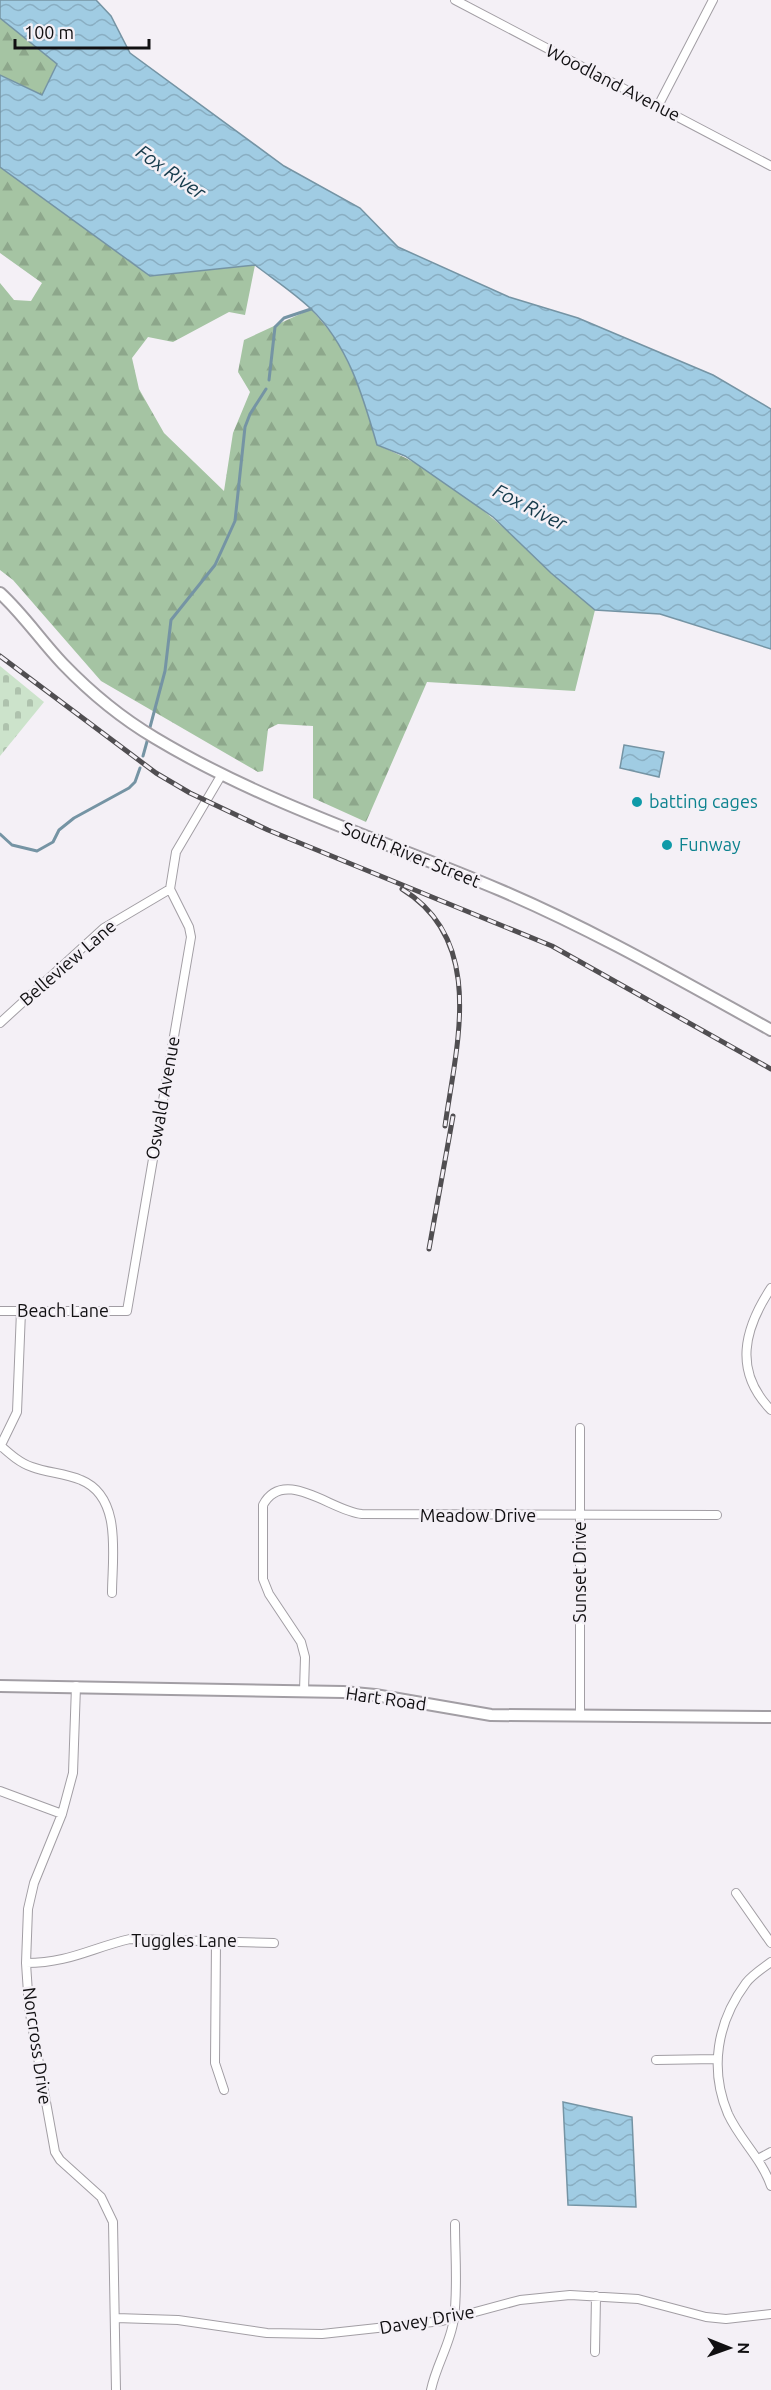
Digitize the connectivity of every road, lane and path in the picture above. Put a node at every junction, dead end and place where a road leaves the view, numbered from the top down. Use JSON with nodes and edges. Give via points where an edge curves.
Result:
{"nodes":[{"id":1,"x":455,"y":0,"type":"edge"},
{"id":2,"x":713,"y":0,"type":"edge"},
{"id":3,"x":658,"y":106,"type":"junction"},
{"id":4,"x":771,"y":166,"type":"edge"},
{"id":5,"x":0,"y":593,"type":"edge"},
{"id":6,"x":222,"y":774,"type":"junction"},
{"id":7,"x":170,"y":889,"type":"junction"},
{"id":8,"x":0,"y":1023,"type":"edge"},
{"id":9,"x":771,"y":1030,"type":"edge"},
{"id":10,"x":771,"y":1288,"type":"edge"},
{"id":11,"x":0,"y":1311,"type":"edge"},
{"id":12,"x":21,"y":1311,"type":"junction"},
{"id":13,"x":127,"y":1311,"type":"joint"},
{"id":14,"x":771,"y":1410,"type":"edge"},
{"id":15,"x":580,"y":1428,"type":"dead end"},
{"id":16,"x":0,"y":1447,"type":"edge"},
{"id":17,"x":717,"y":1515,"type":"dead end"},
{"id":18,"x":579,"y":1516,"type":"junction"},
{"id":19,"x":112,"y":1593,"type":"dead end"},
{"id":20,"x":0,"y":1686,"type":"edge"},
{"id":21,"x":76,"y":1686,"type":"junction"},
{"id":22,"x":304,"y":1691,"type":"junction"},
{"id":23,"x":580,"y":1716,"type":"junction"},
{"id":24,"x":771,"y":1717,"type":"edge"},
{"id":25,"x":0,"y":1791,"type":"edge"},
{"id":26,"x":62,"y":1814,"type":"junction"},
{"id":27,"x":736,"y":1893,"type":"dead end"},
{"id":28,"x":216,"y":1941,"type":"junction"},
{"id":29,"x":771,"y":1942,"type":"edge"},
{"id":30,"x":274,"y":1943,"type":"dead end"},
{"id":31,"x":771,"y":1962,"type":"edge"},
{"id":32,"x":26,"y":1963,"type":"junction"},
{"id":33,"x":716,"y":2059,"type":"junction"},
{"id":34,"x":656,"y":2060,"type":"dead end"},
{"id":35,"x":224,"y":2090,"type":"dead end"},
{"id":36,"x":771,"y":2152,"type":"edge"},
{"id":37,"x":758,"y":2159,"type":"junction"},
{"id":38,"x":771,"y":2186,"type":"edge"},
{"id":39,"x":455,"y":2224,"type":"dead end"},
{"id":40,"x":596,"y":2296,"type":"junction"},
{"id":41,"x":771,"y":2314,"type":"edge"},
{"id":42,"x":116,"y":2318,"type":"junction"},
{"id":43,"x":454,"y":2319,"type":"junction"},
{"id":44,"x":594,"y":2352,"type":"dead end"},
{"id":45,"x":116,"y":2390,"type":"edge"},
{"id":46,"x":431,"y":2390,"type":"edge"}],
"edges":[{"from":1,"to":3,"type":"street","name":"Woodland Avenue"},
{"from":2,"to":3,"type":"street"},
{"from":3,"to":4,"type":"street","name":"Woodland Avenue"},
{"from":5,"to":6,"type":"main road","name":"South River Street","via":[[94,693],[154,738]]},
{"from":6,"to":7,"type":"street","via":[[176,852]]},
{"from":6,"to":9,"type":"main road","name":"South River Street","via":[[520,900],[646,961]]},
{"from":7,"to":8,"type":"street","name":"Belleview Lane","via":[[104,928]]},
{"from":7,"to":13,"type":"street","name":"Oswald Avenue","via":[[191,937]]},
{"from":10,"to":14,"type":"street","via":[[756,1314],[746,1349],[751,1380],[759,1398]]},
{"from":11,"to":12,"type":"street","name":"Beach Lane"},
{"from":12,"to":13,"type":"street","name":"Beach Lane"},
{"from":12,"to":16,"type":"street","via":[[18,1404],[14,1423]]},
{"from":15,"to":18,"type":"street","name":"Sunset Drive"},
{"from":16,"to":19,"type":"street","via":[[29,1466],[84,1480],[98,1494],[112,1526]]},
{"from":17,"to":18,"type":"street","name":"Meadow Drive"},
{"from":18,"to":22,"type":"street","name":"Meadow Drive","via":[[351,1513],[313,1494],[276,1491],[263,1505],[263,1579],[301,1642]]},
{"from":18,"to":23,"type":"street","name":"Sunset Drive"},
{"from":20,"to":21,"type":"main road","name":"Hart Road"},
{"from":21,"to":22,"type":"main road","name":"Hart Road"},
{"from":21,"to":26,"type":"street","name":"Norcross Drive","via":[[73,1773]]},
{"from":22,"to":23,"type":"main road","name":"Hart Road","via":[[375,1695],[491,1715]]},
{"from":23,"to":24,"type":"main road","name":"Hart Road"},
{"from":25,"to":26,"type":"street"},
{"from":26,"to":32,"type":"street","name":"Norcross Drive","via":[[34,1883],[28,1909]]},
{"from":27,"to":29,"type":"street"},
{"from":28,"to":30,"type":"street","name":"Tuggles Lane"},
{"from":28,"to":32,"type":"street","name":"Tuggles Lane","via":[[130,1939],[75,1958]]},
{"from":28,"to":35,"type":"street","via":[[215,2063]]},
{"from":31,"to":33,"type":"street","via":[[747,1981],[726,2018]]},
{"from":32,"to":42,"type":"street","name":"Norcross Drive","via":[[34,2042],[53,2145],[60,2160],[101,2197],[113,2222]]},
{"from":33,"to":34,"type":"street"},
{"from":33,"to":37,"type":"street","via":[[728,2115]]},
{"from":36,"to":37,"type":"street"},
{"from":37,"to":38,"type":"street"},
{"from":39,"to":43,"type":"street"},
{"from":40,"to":41,"type":"street","name":"Davey Drive","via":[[638,2300],[706,2317]]},
{"from":40,"to":43,"type":"street","name":"Davey Drive","via":[[543,2296]]},
{"from":40,"to":44,"type":"street"},
{"from":42,"to":43,"type":"street","name":"Davey Drive","via":[[169,2319],[267,2333],[304,2334]]},
{"from":42,"to":45,"type":"street","name":"Norcross Drive"},
{"from":43,"to":46,"type":"street"}]}
